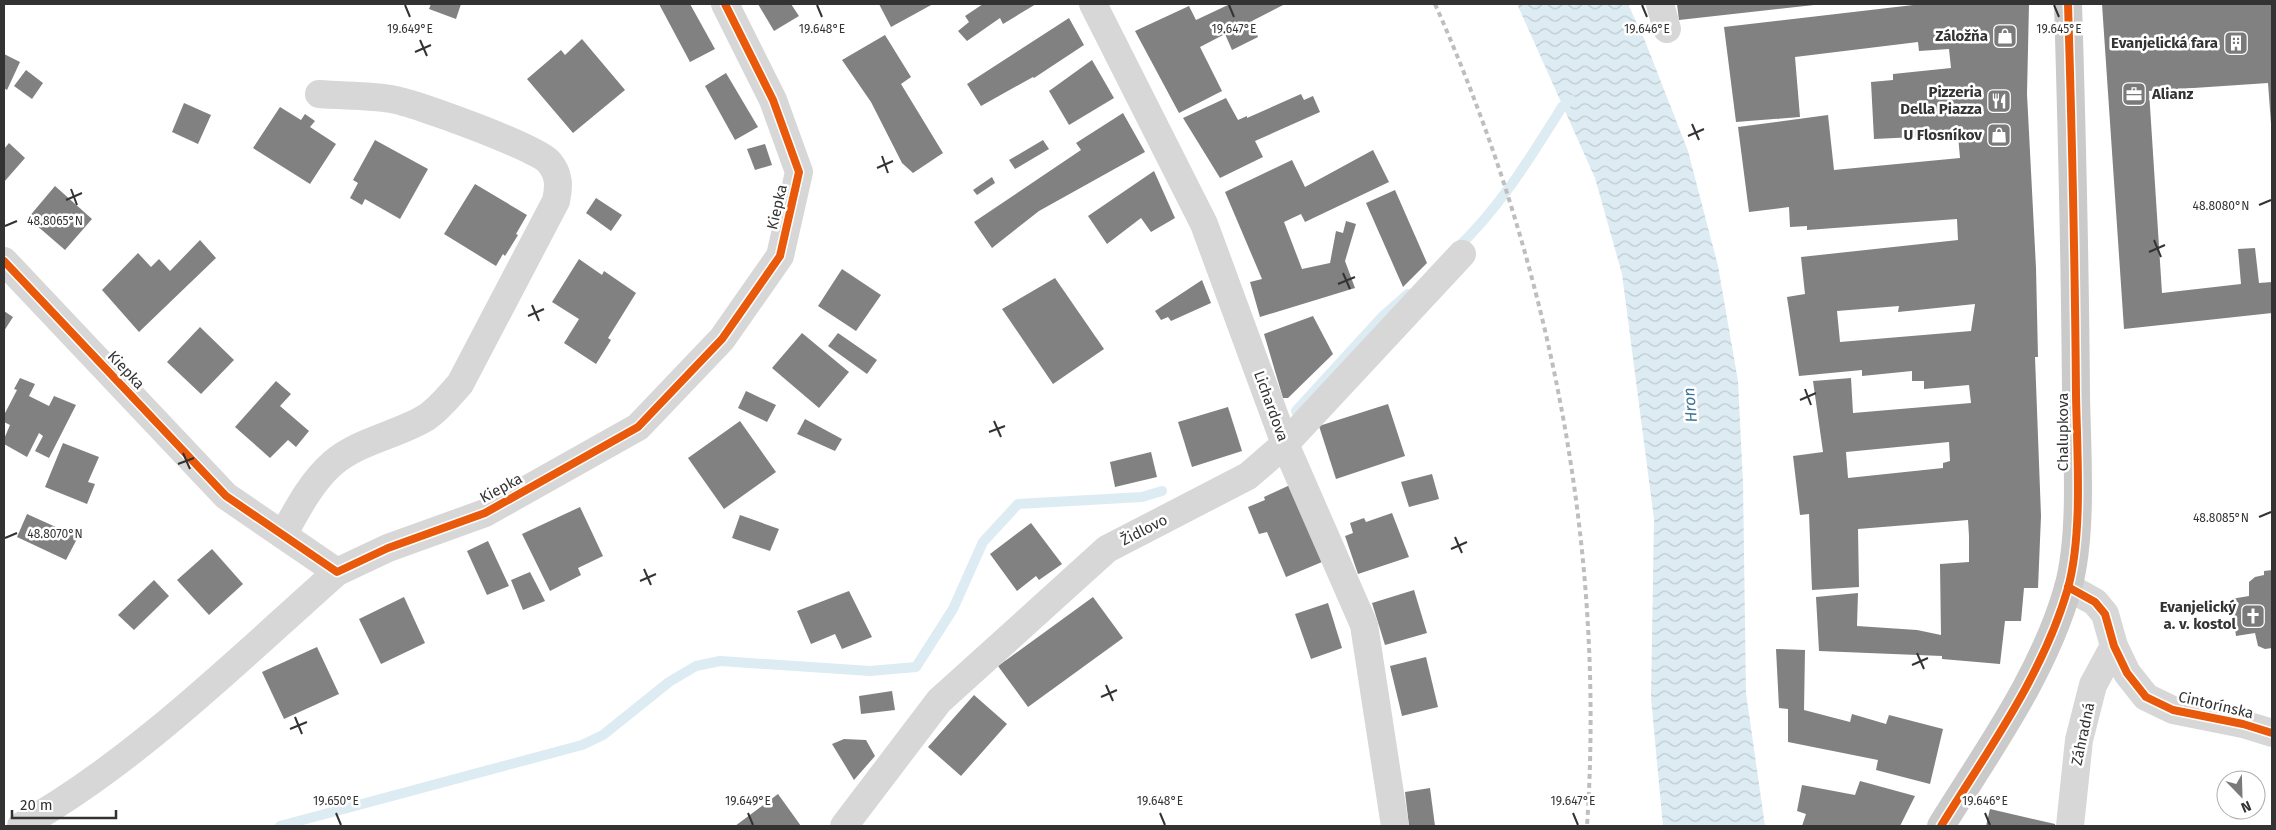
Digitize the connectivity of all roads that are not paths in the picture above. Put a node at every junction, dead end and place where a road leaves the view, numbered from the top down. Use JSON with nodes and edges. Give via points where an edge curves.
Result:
{"nodes":[{"id":1,"x":725,"y":4,"type":"edge"},
{"id":2,"x":1093,"y":4,"type":"edge"},
{"id":3,"x":2068,"y":4,"type":"edge"},
{"id":4,"x":319,"y":94,"type":"dead end"},
{"id":5,"x":1462,"y":254,"type":"dead end"},
{"id":6,"x":4,"y":261,"type":"edge"},
{"id":7,"x":1285,"y":444,"type":"junction"},
{"id":8,"x":283,"y":535,"type":"junction"},
{"id":9,"x":337,"y":572,"type":"junction"},
{"id":10,"x":2068,"y":586,"type":"junction"},
{"id":11,"x":2114,"y":646,"type":"junction"},
{"id":12,"x":2272,"y":733,"type":"edge"},
{"id":13,"x":21,"y":826,"type":"edge"},
{"id":14,"x":844,"y":826,"type":"edge"},
{"id":15,"x":1395,"y":826,"type":"edge"},
{"id":16,"x":1941,"y":826,"type":"edge"},
{"id":17,"x":2070,"y":826,"type":"edge"}],
"edges":[{"from":1,"to":9,"type":"street","name":"Kiepka","via":[[773,100],[800,172],[780,256],[722,339],[638,427],[485,513],[388,548]]},
{"from":2,"to":7,"type":"street","name":"Lichardova","via":[[1204,224]]},
{"from":3,"to":10,"type":"main road","name":"Chalupkova","via":[[2077,455],[2074,562]]},
{"from":4,"to":8,"type":"street","via":[[392,99],[416,106],[527,148],[549,162],[560,185],[556,201],[460,384],[426,418],[358,447],[334,462],[311,488]]},
{"from":5,"to":7,"type":"street","name":"Židlovo"},
{"from":6,"to":8,"type":"street","name":"Kiepka","via":[[226,496]]},
{"from":7,"to":14,"type":"street","name":"Židlovo","via":[[1248,476],[1107,549],[939,701]]},
{"from":7,"to":15,"type":"street","name":"Lichardova","via":[[1364,625]]},
{"from":8,"to":9,"type":"street","name":"Kiepka"},
{"from":9,"to":13,"type":"street","via":[[110,767]]},
{"from":10,"to":11,"type":"street","name":"Cintorínska","via":[[2094,602],[2104,614]]},
{"from":10,"to":16,"type":"main road","name":"Chalupkova","via":[[2039,664]]},
{"from":11,"to":12,"type":"street","name":"Cintorínska","via":[[2127,673],[2146,697],[2173,710]]},
{"from":11,"to":17,"type":"street","name":"Záhradná","via":[[2093,685],[2079,740]]}]}
